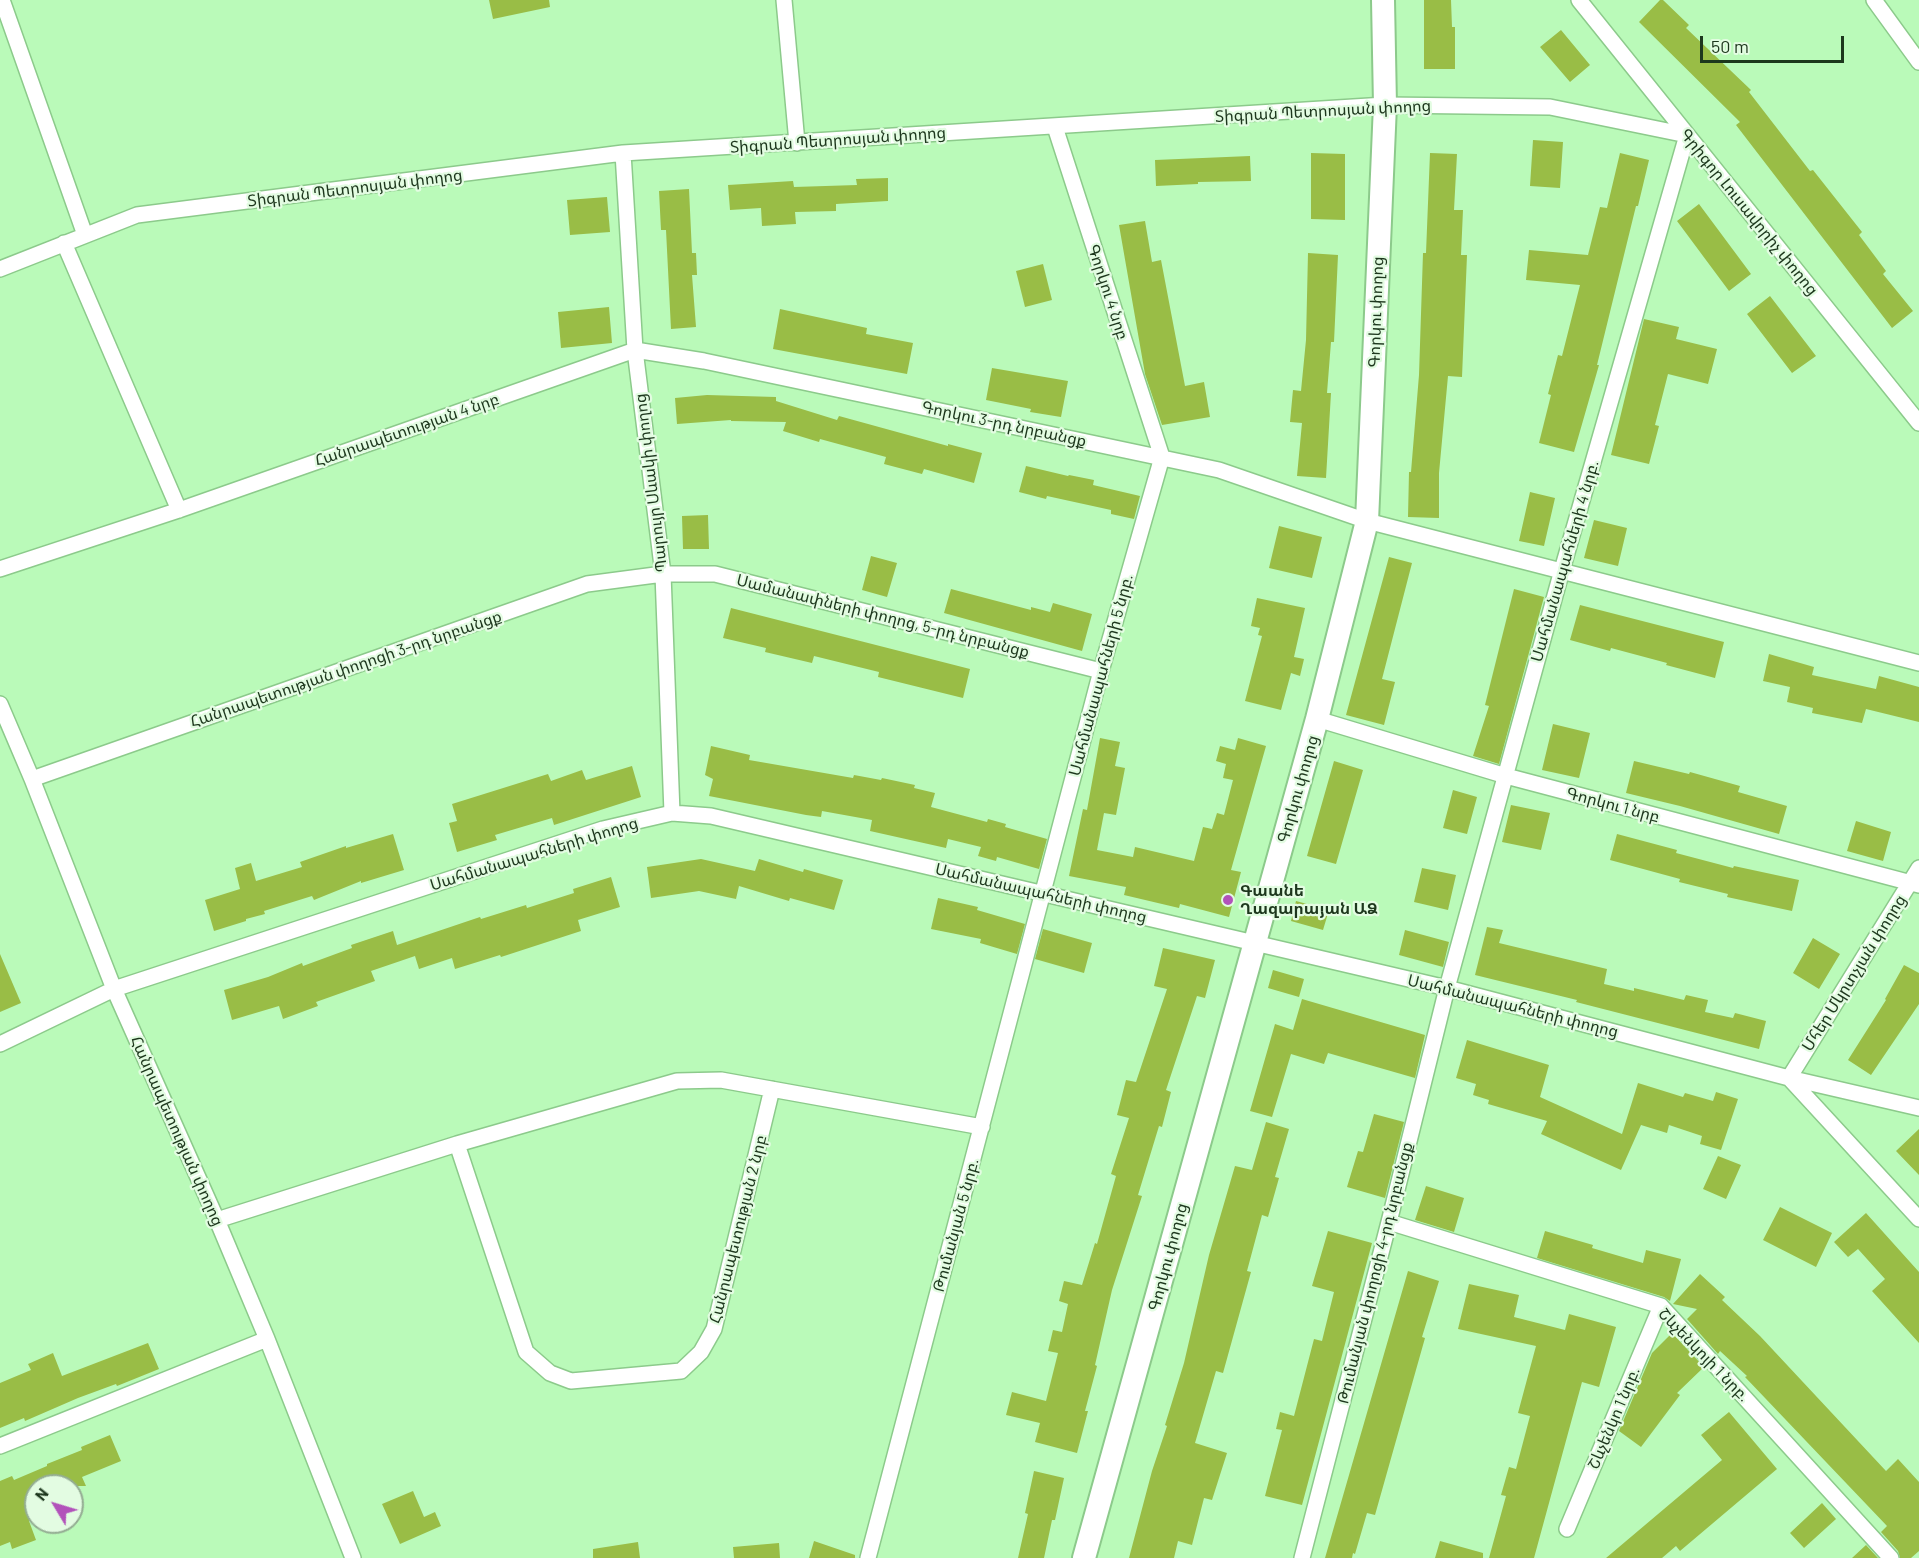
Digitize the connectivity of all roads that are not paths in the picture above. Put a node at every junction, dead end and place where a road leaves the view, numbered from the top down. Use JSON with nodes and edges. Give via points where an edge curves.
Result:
{"nodes":[{"id":1,"x":2,"y":0,"type":"edge"},
{"id":2,"x":784,"y":0,"type":"edge"},
{"id":3,"x":1383,"y":0,"type":"edge"},
{"id":4,"x":1579,"y":0,"type":"edge"},
{"id":5,"x":1874,"y":0,"type":"edge"},
{"id":6,"x":1919,"y":62,"type":"edge"},
{"id":7,"x":1385,"y":105,"type":"junction"},
{"id":8,"x":1055,"y":127,"type":"junction"},
{"id":9,"x":1687,"y":135,"type":"junction"},
{"id":10,"x":797,"y":143,"type":"junction"},
{"id":11,"x":623,"y":153,"type":"junction"},
{"id":12,"x":85,"y":235,"type":"junction"},
{"id":13,"x":64,"y":243,"type":"junction"},
{"id":14,"x":0,"y":269,"type":"edge"},
{"id":15,"x":635,"y":350,"type":"junction"},
{"id":16,"x":1919,"y":423,"type":"edge"},
{"id":17,"x":1162,"y":458,"type":"junction"},
{"id":18,"x":179,"y":510,"type":"junction"},
{"id":19,"x":1367,"y":521,"type":"junction"},
{"id":20,"x":0,"y":569,"type":"edge"},
{"id":21,"x":1562,"y":570,"type":"junction"},
{"id":22,"x":663,"y":574,"type":"junction"},
{"id":23,"x":1919,"y":663,"type":"edge"},
{"id":24,"x":1101,"y":671,"type":"junction"},
{"id":25,"x":0,"y":704,"type":"edge"},
{"id":26,"x":1317,"y":719,"type":"junction"},
{"id":27,"x":6,"y":734,"type":"edge"},
{"id":28,"x":1506,"y":776,"type":"junction"},
{"id":29,"x":32,"y":779,"type":"junction"},
{"id":30,"x":672,"y":813,"type":"junction"},
{"id":31,"x":1919,"y":868,"type":"edge"},
{"id":32,"x":1914,"y":884,"type":"edge"},
{"id":33,"x":1042,"y":892,"type":"junction"},
{"id":34,"x":1254,"y":944,"type":"junction"},
{"id":35,"x":1447,"y":988,"type":"junction"},
{"id":36,"x":114,"y":990,"type":"junction"},
{"id":37,"x":0,"y":1044,"type":"edge"},
{"id":38,"x":1789,"y":1078,"type":"junction"},
{"id":39,"x":772,"y":1089,"type":"junction"},
{"id":40,"x":1919,"y":1108,"type":"edge"},
{"id":41,"x":982,"y":1126,"type":"junction"},
{"id":42,"x":457,"y":1144,"type":"junction"},
{"id":43,"x":1919,"y":1219,"type":"edge"},
{"id":44,"x":217,"y":1220,"type":"junction"},
{"id":45,"x":1389,"y":1222,"type":"junction"},
{"id":46,"x":1661,"y":1306,"type":"junction"},
{"id":47,"x":267,"y":1339,"type":"junction"},
{"id":48,"x":0,"y":1446,"type":"edge"},
{"id":49,"x":1567,"y":1530,"type":"dead end"},
{"id":50,"x":353,"y":1558,"type":"edge"},
{"id":51,"x":868,"y":1558,"type":"edge"},
{"id":52,"x":1084,"y":1558,"type":"edge"},
{"id":53,"x":1302,"y":1558,"type":"edge"},
{"id":54,"x":1891,"y":1558,"type":"edge"}],
"edges":[{"from":1,"to":12,"type":"street"},
{"from":2,"to":10,"type":"street"},
{"from":3,"to":7,"type":"street","name":"Գորկու փողոց"},
{"from":4,"to":9,"type":"street","name":"Գրիգոր Լուսավորիչ փողոց"},
{"from":5,"to":6,"type":"street"},
{"from":7,"to":8,"type":"street","name":"Տիգրան Պետրոսյան փողոց"},
{"from":7,"to":9,"type":"street","name":"Տիգրան Պետրոսյան փողոց","via":[[1550,107]]},
{"from":7,"to":19,"type":"street","name":"Գորկու փողոց"},
{"from":8,"to":10,"type":"street","name":"Տիգրան Պետրոսյան փողոց"},
{"from":8,"to":17,"type":"street","name":"Գորկու 4 նրբ"},
{"from":9,"to":16,"type":"street","name":"Գրիգոր Լուսավորիչ փողոց"},
{"from":9,"to":21,"type":"street","name":"Սահմանապահների 4 նրբ."},
{"from":10,"to":11,"type":"street","name":"Տիգրան Պետրոսյան փողոց"},
{"from":11,"to":12,"type":"street","name":"Տիգրան Պետրոսյան փողոց","via":[[136,215]]},
{"from":11,"to":15,"type":"street","name":"Պարույր Սևակի փողոց"},
{"from":12,"to":13,"type":"street","name":"Տիգրան Պետրոսյան փողոց"},
{"from":13,"to":14,"type":"street","name":"Տիգրան Պետրոսյան փողոց"},
{"from":13,"to":18,"type":"street"},
{"from":15,"to":17,"type":"street","name":"Գորկու 3-րդ նրբանցք","via":[[704,361]]},
{"from":15,"to":18,"type":"street","name":"Հանրապետության 4 նրբ"},
{"from":15,"to":22,"type":"street","name":"Պարույր Սևակի փողոց"},
{"from":17,"to":19,"type":"street","name":"Գորկու 3-րդ նրբանցք","via":[[1219,470]]},
{"from":17,"to":24,"type":"street","name":"Սահմանապահների 5 նրբ."},
{"from":18,"to":20,"type":"street","name":"Հանրապետության 4 նրբ"},
{"from":19,"to":21,"type":"street","name":"Գորկու 3-րդ նրբանցք"},
{"from":19,"to":26,"type":"street","name":"Գորկու փողոց"},
{"from":21,"to":23,"type":"street","name":"Գորկու 3-րդ նրբանցք"},
{"from":21,"to":28,"type":"street","name":"Սահմանապահների 4 նրբ."},
{"from":22,"to":24,"type":"street","name":"Սամանափների փողոց, 5-րդ նրբանցք","via":[[715,574]]},
{"from":22,"to":29,"type":"street","name":"Հանրապետության փողոցի 3-րդ նրբանցք","via":[[587,584]]},
{"from":22,"to":30,"type":"street","name":"Պարույր Սևակի փողոց"},
{"from":24,"to":33,"type":"street","name":"Սահմանապահների 5 նրբ."},
{"from":25,"to":27,"type":"street","name":"Հանրապետության փողոց"},
{"from":26,"to":28,"type":"street","name":"Գորկու 1 նրբ"},
{"from":26,"to":34,"type":"street","name":"Գորկու փողոց"},
{"from":27,"to":29,"type":"street","name":"Հանրապետության փողոց"},
{"from":28,"to":32,"type":"street","name":"Գորկու 1 նրբ"},
{"from":28,"to":35,"type":"street","name":"Սահմանապահների 4 նրբ."},
{"from":29,"to":36,"type":"street","name":"Հանրապետության փողոց"},
{"from":30,"to":33,"type":"street","name":"Սահմանապահների փողոց","via":[[711,816]]},
{"from":30,"to":36,"type":"street","name":"Սահմանապահների փողոց","via":[[603,829]]},
{"from":31,"to":32,"type":"street","name":"Մհեր Մկրտչյան փողոց"},
{"from":32,"to":38,"type":"street","name":"Մհեր Մկրտչյան փողոց"},
{"from":33,"to":34,"type":"street","name":"Սահմանապահների փողոց"},
{"from":33,"to":41,"type":"street","name":"Թումանյան 5 նրբ."},
{"from":34,"to":35,"type":"street","name":"Սահմանապահների փողոց"},
{"from":34,"to":52,"type":"street","name":"Գորկու փողոց"},
{"from":35,"to":38,"type":"street","name":"Սահմանապահների փողոց"},
{"from":35,"to":45,"type":"street","name":"Թումանյան փողոցի 4-րդ նրբանցք"},
{"from":36,"to":37,"type":"street","name":"Սահմանապահների փողոց"},
{"from":36,"to":44,"type":"street","name":"Հանրապետության փողոց"},
{"from":38,"to":40,"type":"street","name":"Սահմանապահների փողոց"},
{"from":38,"to":43,"type":"street"},
{"from":39,"to":41,"type":"street"},
{"from":39,"to":42,"type":"street","via":[[721,1080],[677,1081]]},
{"from":39,"to":42,"type":"street","name":"Հանրապետության 2 նրբ","via":[[714,1329],[701,1352],[681,1371],[571,1381],[550,1373],[526,1352]]},
{"from":41,"to":51,"type":"street","name":"Թումանյան 5 նրբ."},
{"from":42,"to":44,"type":"street"},
{"from":44,"to":47,"type":"street","name":"Հանրապետության փողոց"},
{"from":45,"to":46,"type":"street","name":"Շևչենկոյի 1 նրբ."},
{"from":45,"to":53,"type":"street","name":"Թումանյան փողոցի 4-րդ նրբանցք"},
{"from":46,"to":49,"type":"street","name":"Շևչենկո 1 նրբ."},
{"from":46,"to":54,"type":"street","name":"Շևչենկոյի 1 նրբ."},
{"from":47,"to":48,"type":"street"},
{"from":47,"to":50,"type":"street","name":"Հանրապետության փողոց"}]}
